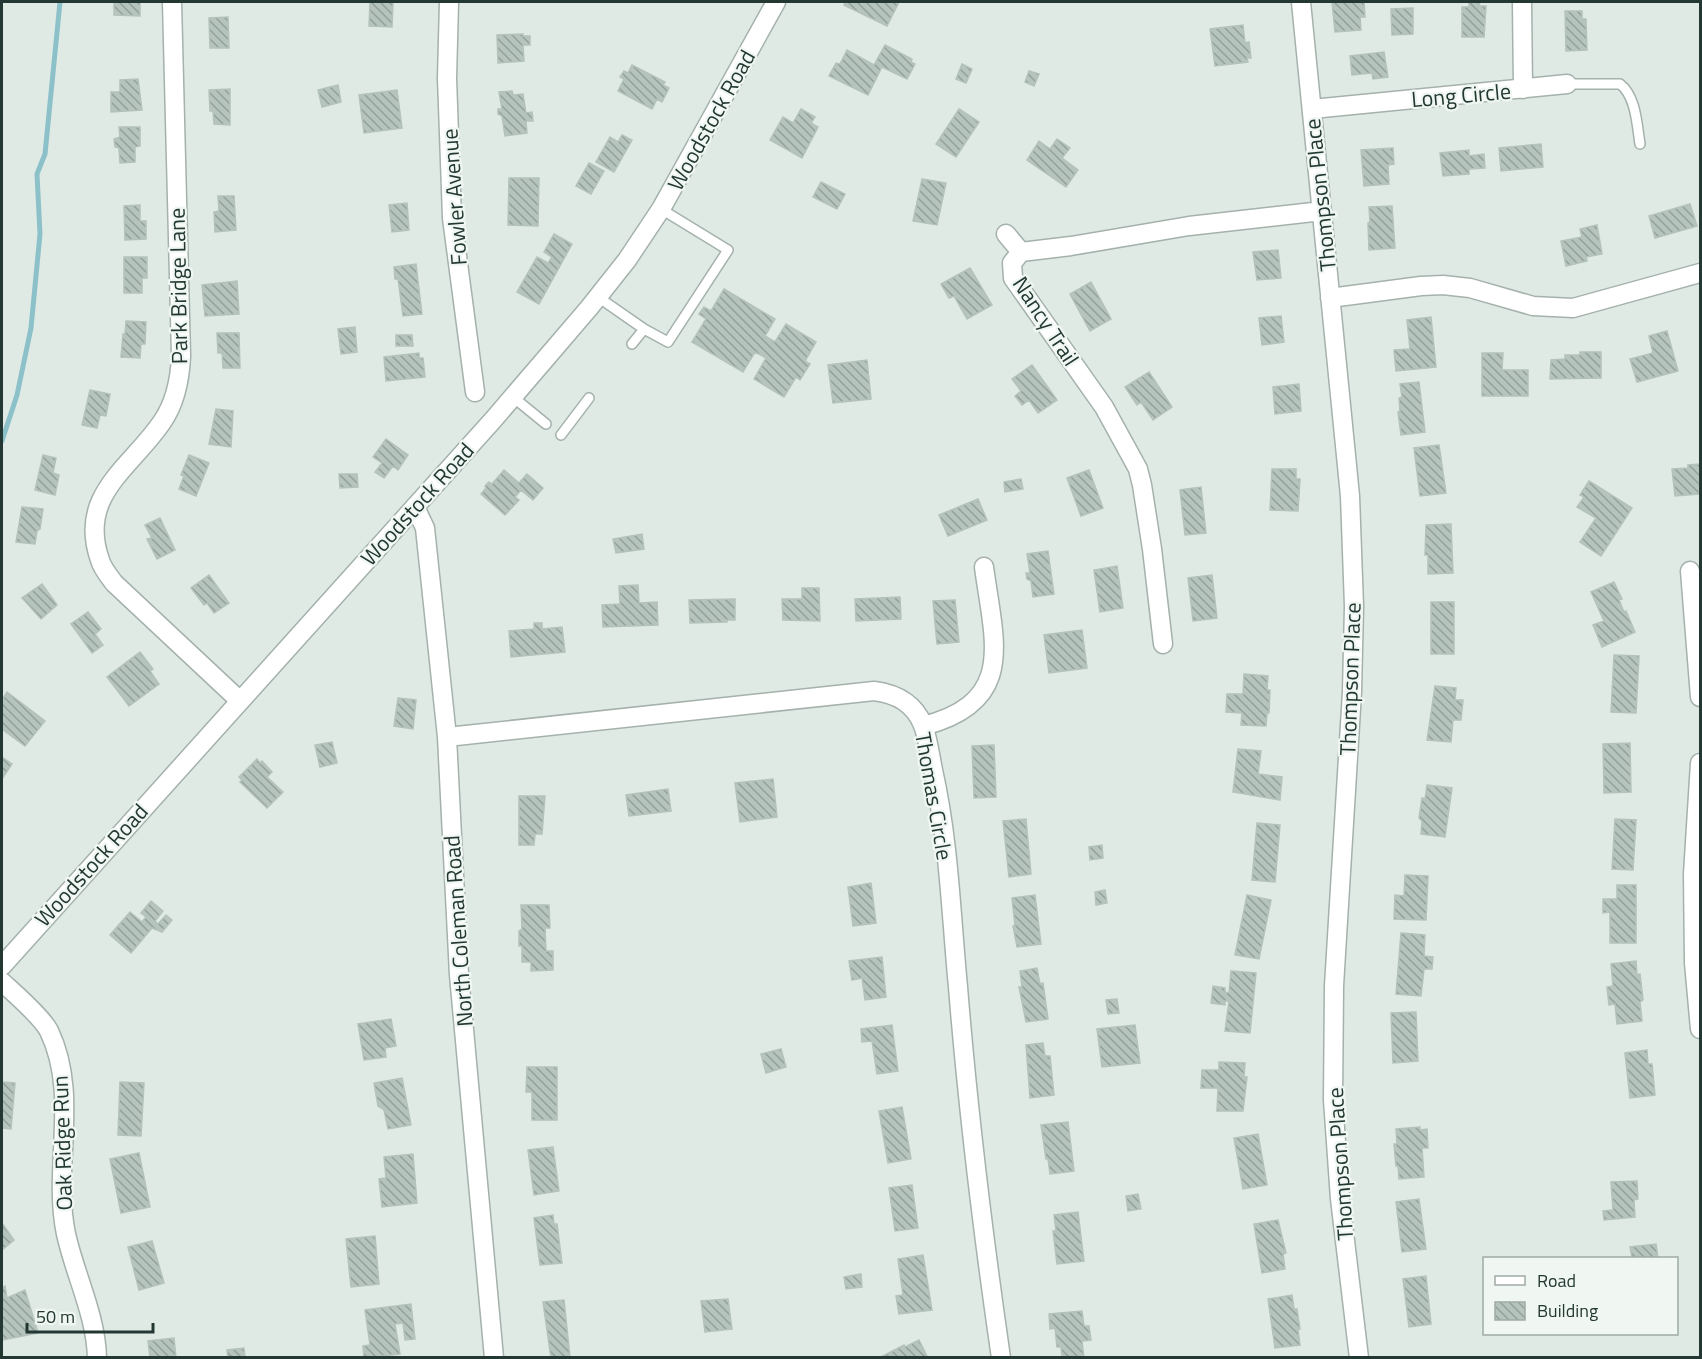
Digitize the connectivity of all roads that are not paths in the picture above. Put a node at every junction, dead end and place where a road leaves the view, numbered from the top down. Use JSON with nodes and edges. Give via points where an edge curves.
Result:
{"nodes":[{"id":1,"x":172,"y":2,"type":"edge"},
{"id":2,"x":449,"y":2,"type":"edge"},
{"id":3,"x":776,"y":2,"type":"edge"},
{"id":4,"x":1301,"y":2,"type":"edge"},
{"id":5,"x":1522,"y":2,"type":"edge"},
{"id":6,"x":1567,"y":84,"type":"joint"},
{"id":7,"x":1523,"y":89,"type":"junction"},
{"id":8,"x":1312,"y":109,"type":"junction"},
{"id":9,"x":1640,"y":144,"type":"dead end"},
{"id":10,"x":661,"y":209,"type":"junction"},
{"id":11,"x":1322,"y":211,"type":"junction"},
{"id":12,"x":1006,"y":234,"type":"dead end"},
{"id":13,"x":1021,"y":252,"type":"junction"},
{"id":14,"x":1701,"y":273,"type":"edge"},
{"id":15,"x":598,"y":297,"type":"junction"},
{"id":16,"x":1330,"y":298,"type":"junction"},
{"id":17,"x":644,"y":329,"type":"junction"},
{"id":18,"x":632,"y":344,"type":"dead end"},
{"id":19,"x":475,"y":392,"type":"dead end"},
{"id":20,"x":513,"y":397,"type":"junction"},
{"id":21,"x":589,"y":398,"type":"dead end"},
{"id":22,"x":546,"y":424,"type":"dead end"},
{"id":23,"x":561,"y":435,"type":"dead end"},
{"id":24,"x":415,"y":507,"type":"junction"},
{"id":25,"x":984,"y":567,"type":"dead end"},
{"id":26,"x":1690,"y":571,"type":"dead end"},
{"id":27,"x":1163,"y":644,"type":"dead end"},
{"id":28,"x":1701,"y":697,"type":"edge"},
{"id":29,"x":239,"y":700,"type":"junction"},
{"id":30,"x":923,"y":726,"type":"junction"},
{"id":31,"x":447,"y":737,"type":"junction"},
{"id":32,"x":1701,"y":763,"type":"edge"},
{"id":33,"x":2,"y":966,"type":"edge"},
{"id":34,"x":2,"y":982,"type":"edge"},
{"id":35,"x":1701,"y":1029,"type":"edge"},
{"id":36,"x":97,"y":1358,"type":"edge"},
{"id":37,"x":494,"y":1358,"type":"edge"},
{"id":38,"x":1000,"y":1358,"type":"edge"},
{"id":39,"x":1359,"y":1358,"type":"edge"}],
"edges":[{"from":1,"to":29,"type":"street","name":"Park Bridge Lane","via":[[180,376],[163,421],[103,493],[94,534],[100,561],[114,583]]},
{"from":2,"to":19,"type":"street","name":"Fowler Avenue","via":[[447,78],[452,218]]},
{"from":3,"to":10,"type":"street","name":"Woodstock Road"},
{"from":4,"to":8,"type":"street","name":"Thompson Place"},
{"from":5,"to":7,"type":"street","name":"Long Circle"},
{"from":6,"to":7,"type":"street"},
{"from":6,"to":9,"type":"lane","via":[[1620,84],[1627,90]]},
{"from":7,"to":8,"type":"street","name":"Long Circle"},
{"from":8,"to":11,"type":"street","name":"Thompson Place"},
{"from":10,"to":15,"type":"street","name":"Woodstock Road"},
{"from":10,"to":17,"type":"lane","via":[[728,250],[668,342]]},
{"from":11,"to":13,"type":"street","name":"Nancy Trail"},
{"from":11,"to":16,"type":"street","name":"Thompson Place"},
{"from":12,"to":13,"type":"street"},
{"from":13,"to":27,"type":"street","name":"Nancy Trail","via":[[1012,263],[1013,278],[1104,406],[1138,469]]},
{"from":14,"to":16,"type":"street","via":[[1573,308],[1533,306],[1470,288],[1443,285]]},
{"from":15,"to":17,"type":"lane"},
{"from":15,"to":20,"type":"street","name":"Woodstock Road"},
{"from":16,"to":39,"type":"street","name":"Thompson Place","via":[[1350,496],[1354,606],[1334,986],[1333,1100]]},
{"from":17,"to":18,"type":"lane"},
{"from":20,"to":22,"type":"lane"},
{"from":20,"to":24,"type":"street","name":"Woodstock Road"},
{"from":21,"to":23,"type":"lane"},
{"from":24,"to":29,"type":"street","name":"Woodstock Road"},
{"from":24,"to":31,"type":"street","name":"North Coleman Road","via":[[425,528]]},
{"from":25,"to":30,"type":"street","via":[[994,646],[990,678],[978,698],[963,712]]},
{"from":26,"to":28,"type":"street"},
{"from":29,"to":33,"type":"street","name":"Woodstock Road"},
{"from":30,"to":31,"type":"street","name":"Thomas Circle","via":[[915,710],[903,699],[874,691]]},
{"from":30,"to":38,"type":"street","name":"Thomas Circle","via":[[945,838],[967,1100]]},
{"from":31,"to":37,"type":"street","name":"North Coleman Road","via":[[459,975]]},
{"from":32,"to":35,"type":"street","via":[[1693,874],[1694,963]]},
{"from":34,"to":36,"type":"street","name":"Oak Ridge Run","via":[[48,1029],[59,1061],[65,1091],[62,1205]]}]}
